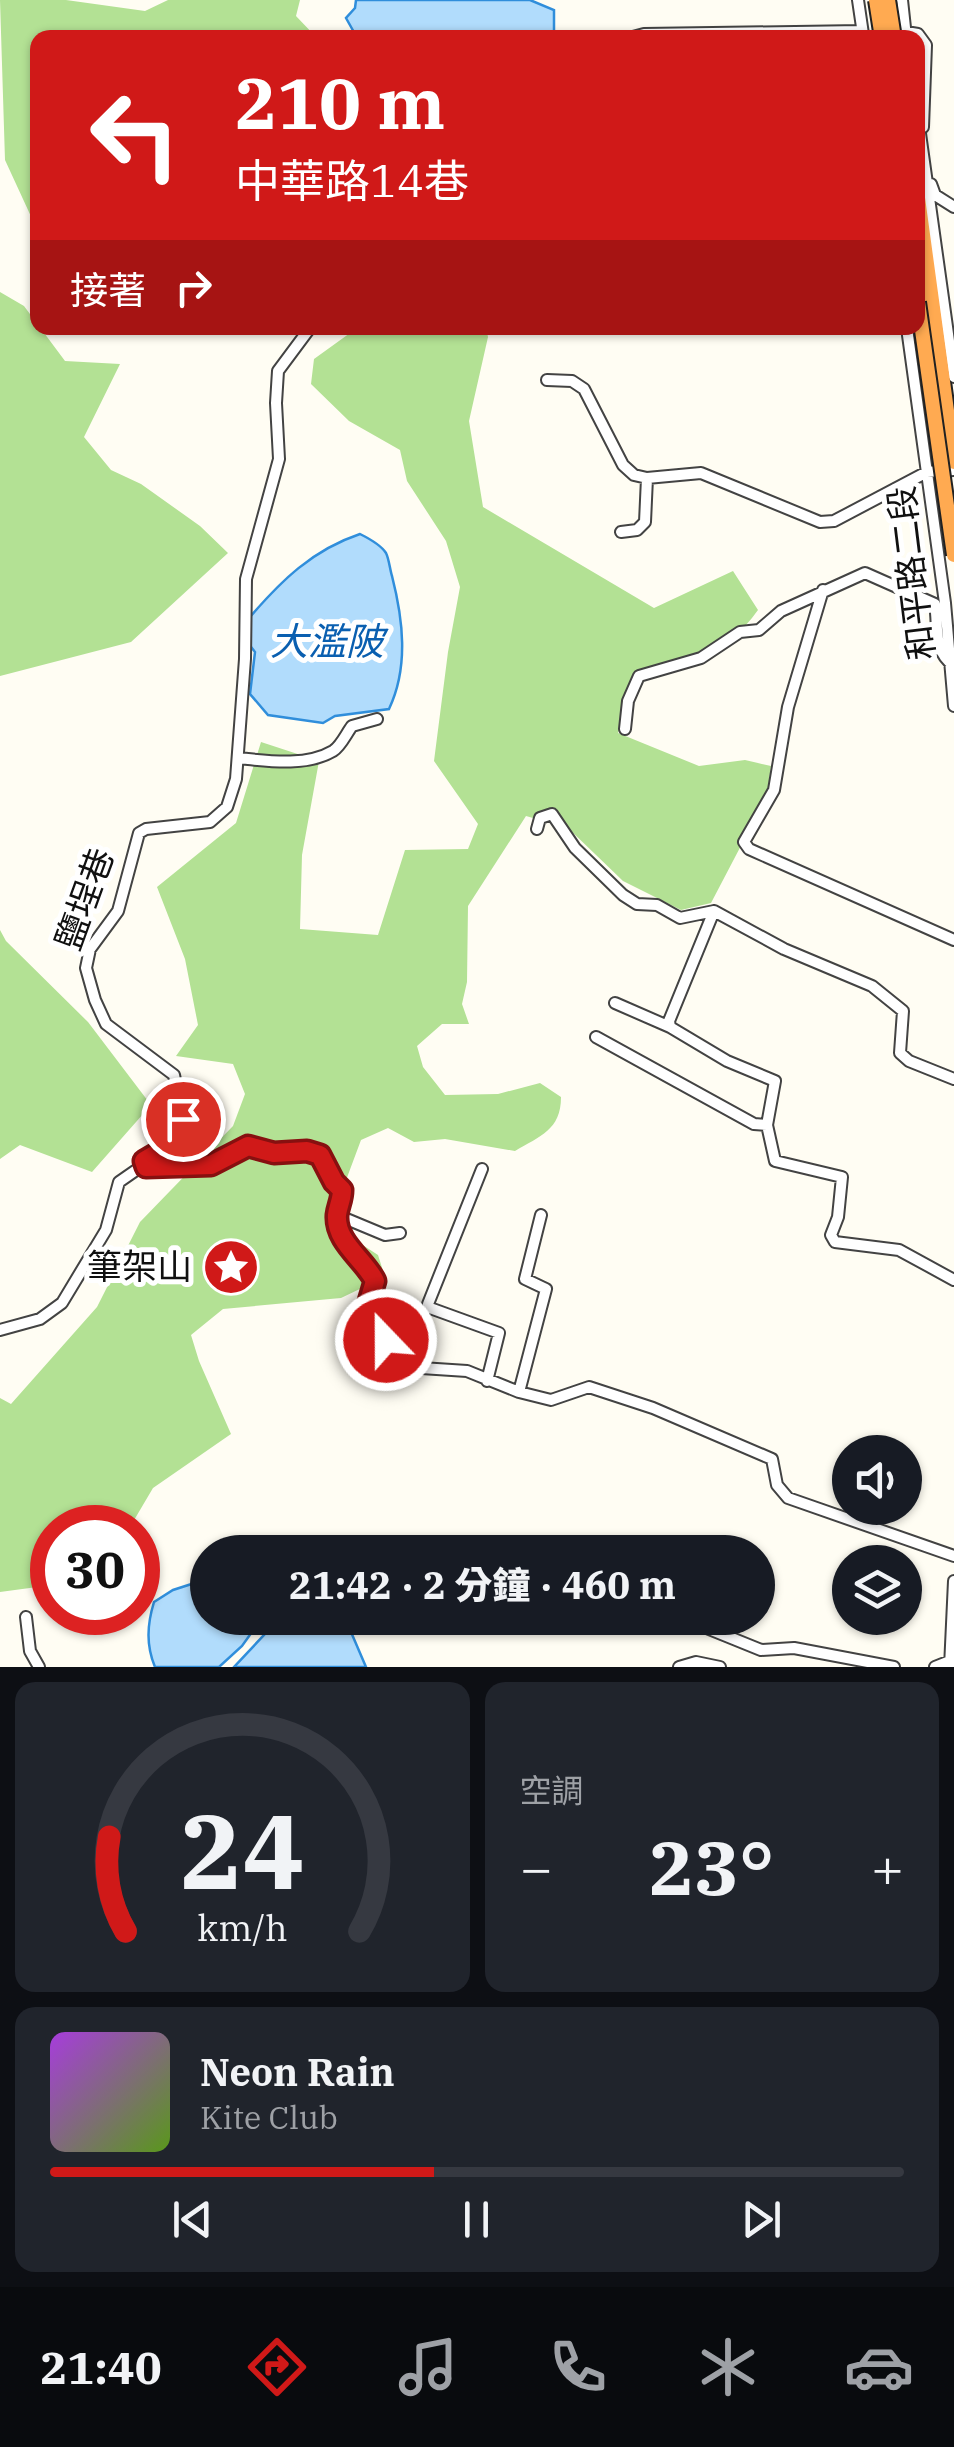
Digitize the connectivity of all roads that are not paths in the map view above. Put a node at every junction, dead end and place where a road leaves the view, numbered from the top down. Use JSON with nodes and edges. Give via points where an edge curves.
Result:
{"nodes":[{"id":1,"x":858,"y":0,"type":"edge"},
{"id":2,"x":876,"y":0,"type":"edge"},
{"id":3,"x":888,"y":0,"type":"edge"},
{"id":4,"x":902,"y":0,"type":"edge"},
{"id":5,"x":862,"y":30,"type":"edge"},
{"id":6,"x":881,"y":30,"type":"edge"},
{"id":7,"x":900,"y":30,"type":"edge"},
{"id":8,"x":902,"y":30,"type":"edge"},
{"id":9,"x":925,"y":146,"type":"edge"},
{"id":10,"x":925,"y":168,"type":"edge"},
{"id":11,"x":954,"y":207,"type":"edge"},
{"id":12,"x":925,"y":249,"type":"edge"},
{"id":13,"x":305,"y":335,"type":"edge"},
{"id":14,"x":908,"y":335,"type":"edge"},
{"id":15,"x":923,"y":335,"type":"edge"},
{"id":16,"x":954,"y":373,"type":"edge"},
{"id":17,"x":547,"y":380,"type":"dead end"},
{"id":18,"x":954,"y":462,"type":"edge"},
{"id":19,"x":954,"y":470,"type":"edge"},
{"id":20,"x":927,"y":472,"type":"junction"},
{"id":21,"x":647,"y":478,"type":"junction"},
{"id":22,"x":621,"y":532,"type":"dead end"},
{"id":23,"x":954,"y":555,"type":"edge"},
{"id":24,"x":823,"y":590,"type":"junction"},
{"id":25,"x":952,"y":665,"type":"edge"},
{"id":26,"x":954,"y":706,"type":"edge"},
{"id":27,"x":377,"y":719,"type":"dead end"},
{"id":28,"x":625,"y":728,"type":"dead end"},
{"id":29,"x":238,"y":758,"type":"junction"},
{"id":30,"x":537,"y":830,"type":"dead end"},
{"id":31,"x":714,"y":911,"type":"junction"},
{"id":32,"x":954,"y":940,"type":"edge"},
{"id":33,"x":615,"y":1003,"type":"dead end"},
{"id":34,"x":670,"y":1027,"type":"junction"},
{"id":35,"x":596,"y":1037,"type":"dead end"},
{"id":36,"x":954,"y":1078,"type":"edge"},
{"id":37,"x":767,"y":1125,"type":"junction"},
{"id":38,"x":144,"y":1161,"type":"junction"},
{"id":39,"x":482,"y":1170,"type":"dead end"},
{"id":40,"x":337,"y":1215,"type":"junction"},
{"id":41,"x":541,"y":1215,"type":"dead end"},
{"id":42,"x":400,"y":1234,"type":"dead end"},
{"id":43,"x":954,"y":1280,"type":"edge"},
{"id":44,"x":0,"y":1330,"type":"edge"},
{"id":45,"x":487,"y":1381,"type":"junction"},
{"id":46,"x":518,"y":1392,"type":"junction"},
{"id":47,"x":954,"y":1556,"type":"edge"},
{"id":48,"x":954,"y":1581,"type":"edge"},
{"id":49,"x":26,"y":1617,"type":"dead end"},
{"id":50,"x":723,"y":1635,"type":"edge"},
{"id":51,"x":950,"y":1664,"type":"edge"},
{"id":52,"x":39,"y":1667,"type":"edge"},
{"id":53,"x":679,"y":1667,"type":"edge"},
{"id":54,"x":720,"y":1667,"type":"edge"},
{"id":55,"x":894,"y":1667,"type":"edge"},
{"id":56,"x":935,"y":1667,"type":"edge"}],
"edges":[{"from":1,"to":5,"type":"street"},
{"from":2,"to":6,"type":"highway","bridge":true},
{"from":3,"to":7,"type":"highway","bridge":true},
{"from":4,"to":8,"type":"street"},
{"from":9,"to":11,"type":"street","via":[[932,189]]},
{"from":10,"to":16,"type":"street"},
{"from":12,"to":18,"type":"highway"},
{"from":13,"to":29,"type":"street","name":"鹽埕巷","via":[[278,371],[279,460],[246,579]]},
{"from":14,"to":20,"type":"street","name":"和平路二段"},
{"from":15,"to":23,"type":"highway","bridge":true},
{"from":17,"to":21,"type":"street","via":[[584,388],[627,471]]},
{"from":19,"to":20,"type":"street"},
{"from":20,"to":21,"type":"street","via":[[828,523],[701,473]]},
{"from":20,"to":25,"type":"street","name":"和平路二段"},
{"from":21,"to":22,"type":"street","via":[[645,522]]},
{"from":24,"to":25,"type":"street","via":[[865,573],[932,601],[938,646]]},
{"from":24,"to":28,"type":"street","via":[[701,658],[639,676]]},
{"from":24,"to":32,"type":"street","via":[[788,706],[774,790],[744,842]]},
{"from":25,"to":26,"type":"street","name":"和平路二段"},
{"from":27,"to":29,"type":"street","via":[[352,726],[329,753],[281,762]]},
{"from":29,"to":38,"type":"street","name":"鹽埕巷","via":[[232,798],[218,816],[200,825],[139,833],[118,911],[87,954],[106,1024],[176,1080],[182,1134]]},
{"from":30,"to":31,"type":"street","via":[[540,818],[552,814],[600,874],[637,904],[657,905],[680,918]]},
{"from":31,"to":34,"type":"street"},
{"from":31,"to":36,"type":"street","via":[[872,986],[903,1011],[900,1053]]},
{"from":33,"to":34,"type":"street"},
{"from":34,"to":37,"type":"street","via":[[774,1081]]},
{"from":35,"to":37,"type":"street","via":[[754,1124]]},
{"from":37,"to":43,"type":"street","via":[[775,1161],[842,1177],[834,1242],[899,1250]]},
{"from":38,"to":40,"type":"street","via":[[146,1167],[205,1166],[248,1146],[315,1152],[342,1190]]},
{"from":38,"to":44,"type":"street","name":"鹽埕巷","via":[[116,1186],[106,1230],[62,1302],[40,1319]]},
{"from":39,"to":45,"type":"street","via":[[428,1304],[498,1333]]},
{"from":40,"to":42,"type":"street","via":[[385,1235]]},
{"from":40,"to":45,"type":"street","via":[[346,1242],[375,1281],[364,1318],[398,1360]]},
{"from":41,"to":46,"type":"street","via":[[525,1279],[546,1289]]},
{"from":45,"to":46,"type":"street"},
{"from":46,"to":47,"type":"street","via":[[551,1400],[589,1387],[654,1408],[772,1459],[777,1485],[788,1498]]},
{"from":48,"to":51,"type":"street"},
{"from":49,"to":52,"type":"street"},
{"from":50,"to":55,"type":"street","via":[[760,1650],[794,1648]]},
{"from":51,"to":56,"type":"street"},
{"from":53,"to":54,"type":"street"}]}
